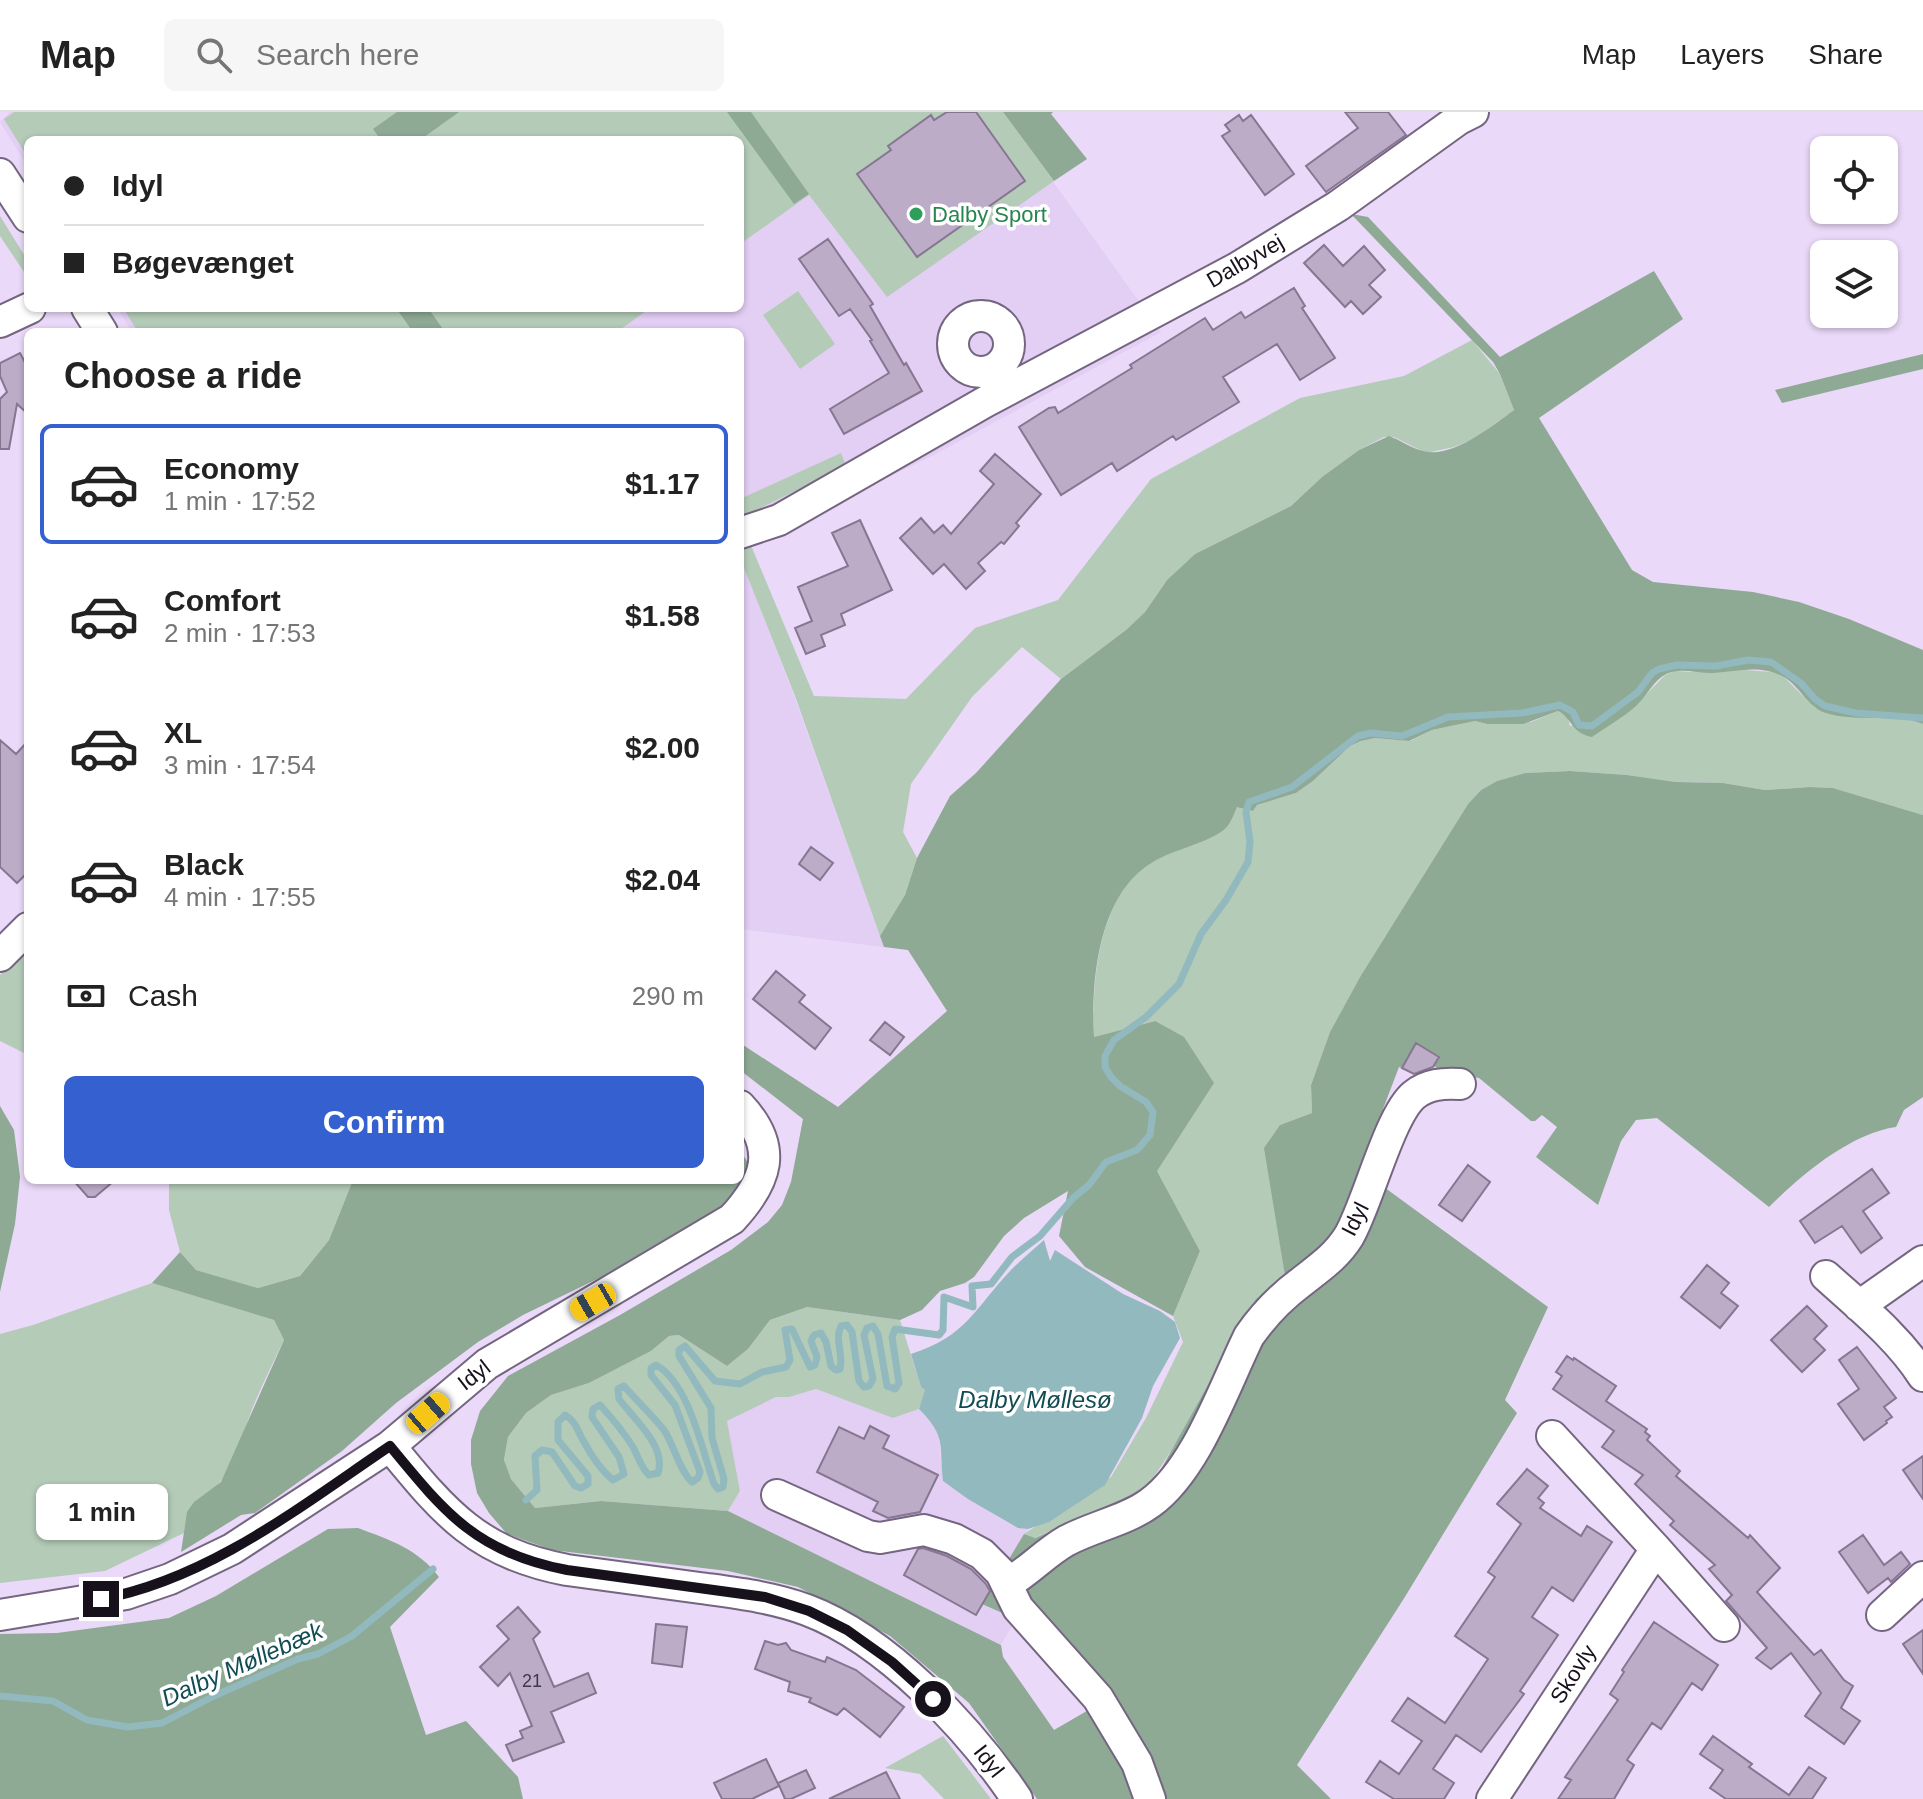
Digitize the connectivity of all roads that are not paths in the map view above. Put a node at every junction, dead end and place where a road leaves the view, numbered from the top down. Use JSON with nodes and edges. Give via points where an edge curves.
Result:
{"nodes":[{"id":1,"x":1473,"y":112,"type":"edge"},
{"id":2,"x":0,"y":174,"type":"edge"},
{"id":3,"x":24,"y":211,"type":"edge"},
{"id":4,"x":24,"y":311,"type":"edge"},
{"id":5,"x":0,"y":322,"type":"edge"},
{"id":6,"x":744,"y":532,"type":"edge"},
{"id":7,"x":24,"y":932,"type":"edge"},
{"id":8,"x":0,"y":956,"type":"edge"},
{"id":9,"x":1460,"y":1084,"type":"dead end"},
{"id":10,"x":744,"y":1112,"type":"edge"},
{"id":11,"x":1923,"y":1261,"type":"edge"},
{"id":12,"x":1826,"y":1276,"type":"dead end"},
{"id":13,"x":1859,"y":1306,"type":"junction"},
{"id":14,"x":1923,"y":1376,"type":"edge"},
{"id":15,"x":1552,"y":1436,"type":"dead end"},
{"id":16,"x":390,"y":1446,"type":"junction"},
{"id":17,"x":777,"y":1495,"type":"dead end"},
{"id":18,"x":1656,"y":1549,"type":"junction"},
{"id":19,"x":1923,"y":1577,"type":"edge"},
{"id":20,"x":1007,"y":1584,"type":"junction"},
{"id":21,"x":0,"y":1615,"type":"edge"},
{"id":22,"x":1882,"y":1615,"type":"dead end"},
{"id":23,"x":1724,"y":1626,"type":"dead end"},
{"id":24,"x":1017,"y":1799,"type":"edge"},
{"id":25,"x":1150,"y":1799,"type":"edge"},
{"id":26,"x":1492,"y":1799,"type":"edge"}],
"edges":[{"from":1,"to":6,"type":"street","name":"Dalbyvej","via":[[1237,268],[1000,380],[779,520]]},
{"from":2,"to":3,"type":"street"},
{"from":4,"to":5,"type":"street"},
{"from":7,"to":8,"type":"street"},
{"from":9,"to":20,"type":"street","name":"Idyl","via":[[1437,1083],[1413,1096],[1400,1114],[1348,1236],[1327,1263],[1261,1318],[1188,1461],[1167,1486],[1150,1504],[1064,1543]]},
{"from":10,"to":16,"type":"street","name":"Idyl","via":[[764,1147],[763,1167],[761,1183],[732,1219],[487,1364]]},
{"from":11,"to":13,"type":"street"},
{"from":12,"to":13,"type":"street"},
{"from":13,"to":14,"type":"street"},
{"from":15,"to":18,"type":"street"},
{"from":16,"to":21,"type":"street","via":[[232,1549],[170,1579],[126,1594]]},
{"from":16,"to":24,"type":"street","name":"Idyl","via":[[457,1521],[508,1554],[567,1570],[765,1597],[847,1630],[953,1717]]},
{"from":17,"to":20,"type":"street","via":[[868,1536],[924,1530],[954,1539],[982,1554]]},
{"from":18,"to":23,"type":"street"},
{"from":18,"to":26,"type":"street","name":"Skovly"},
{"from":19,"to":22,"type":"street"},
{"from":20,"to":25,"type":"street","via":[[1018,1608],[1098,1698],[1137,1763]]}]}
